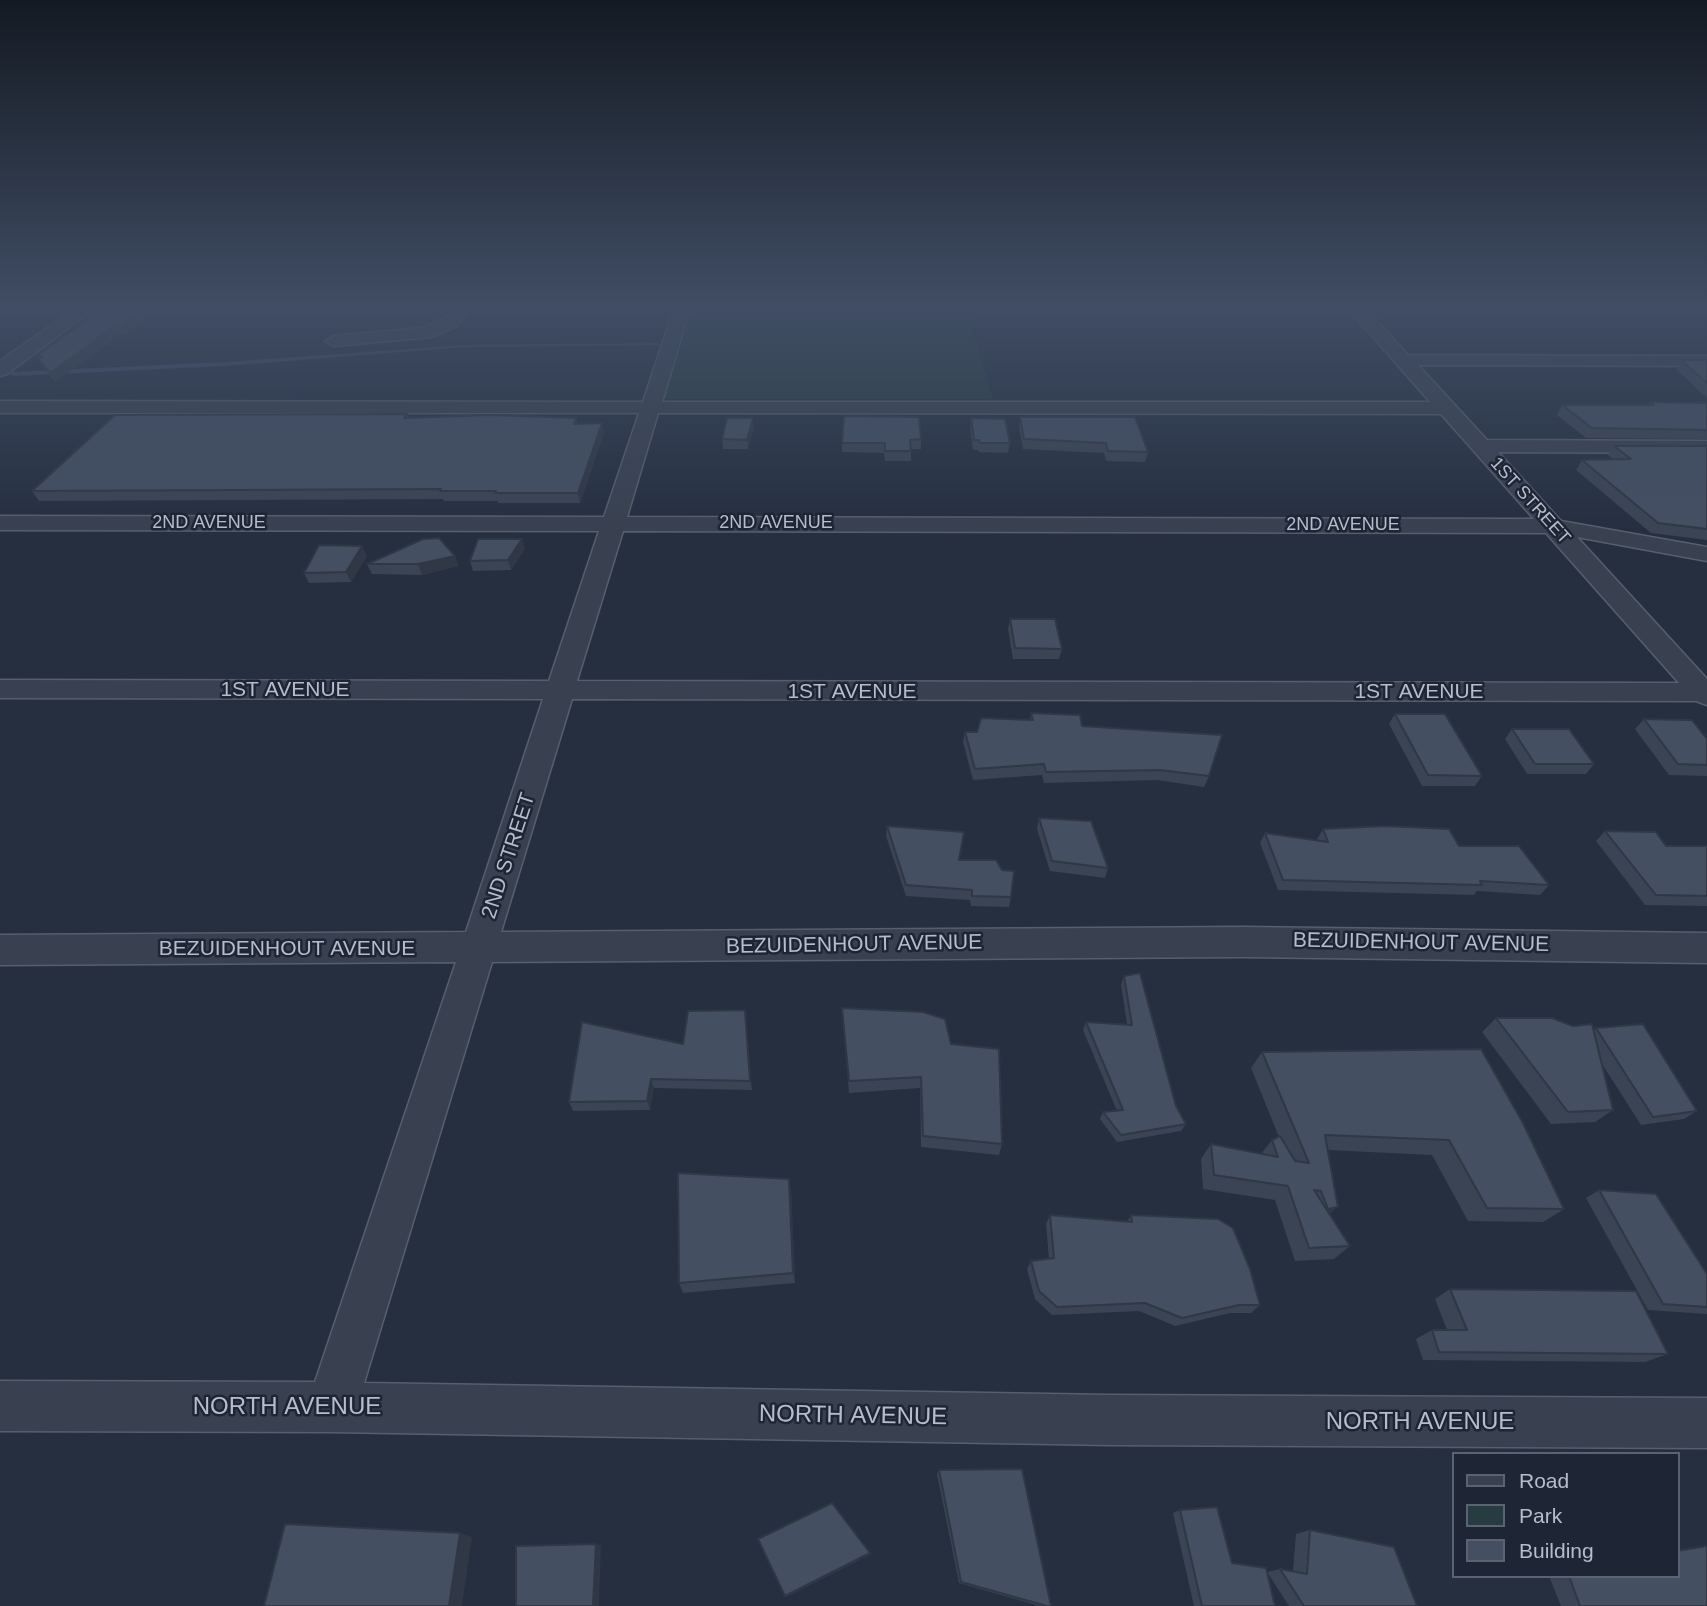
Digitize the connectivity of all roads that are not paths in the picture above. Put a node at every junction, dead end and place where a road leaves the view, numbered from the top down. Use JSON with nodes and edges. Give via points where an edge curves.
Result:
{"nodes":[{"id":1,"x":659,"y":380,"type":"edge"},
{"id":2,"x":1420,"y":380,"type":"edge"},
{"id":3,"x":0,"y":407,"type":"edge"},
{"id":4,"x":651,"y":407,"type":"junction"},
{"id":5,"x":1445,"y":408,"type":"junction"},
{"id":6,"x":1480,"y":446,"type":"junction"},
{"id":7,"x":1707,"y":447,"type":"edge"},
{"id":8,"x":0,"y":523,"type":"edge"},
{"id":9,"x":613,"y":523,"type":"junction"},
{"id":10,"x":1553,"y":526,"type":"junction"},
{"id":11,"x":1707,"y":554,"type":"edge"},
{"id":12,"x":1707,"y":561,"type":"edge"},
{"id":13,"x":1585,"y":562,"type":"junction"},
{"id":14,"x":0,"y":689,"type":"edge"},
{"id":15,"x":562,"y":692,"type":"junction"},
{"id":16,"x":1705,"y":694,"type":"edge"},
{"id":17,"x":1707,"y":948,"type":"edge"},
{"id":18,"x":479,"y":949,"type":"junction"},
{"id":19,"x":0,"y":950,"type":"edge"},
{"id":20,"x":0,"y":1405,"type":"edge"},
{"id":21,"x":332,"y":1407,"type":"junction"},
{"id":22,"x":1707,"y":1423,"type":"edge"}],
"edges":[{"from":1,"to":4,"type":"street","name":"2ND STREET"},
{"from":2,"to":5,"type":"street","name":"1ST STREET"},
{"from":3,"to":4,"type":"street"},
{"from":4,"to":5,"type":"street"},
{"from":4,"to":9,"type":"street","name":"2ND STREET"},
{"from":5,"to":6,"type":"street","name":"1ST STREET"},
{"from":6,"to":7,"type":"street"},
{"from":6,"to":10,"type":"street","name":"1ST STREET"},
{"from":8,"to":9,"type":"street","name":"2ND AVENUE"},
{"from":9,"to":10,"type":"street","name":"2ND AVENUE"},
{"from":9,"to":15,"type":"street","name":"2ND STREET"},
{"from":10,"to":11,"type":"street","name":"2ND AVENUE"},
{"from":10,"to":13,"type":"street","name":"1ST STREET"},
{"from":12,"to":13,"type":"street"},
{"from":13,"to":16,"type":"street","name":"1ST STREET"},
{"from":14,"to":15,"type":"street","name":"1ST AVENUE"},
{"from":15,"to":16,"type":"street","name":"1ST AVENUE"},
{"from":15,"to":18,"type":"street","name":"2ND STREET"},
{"from":17,"to":18,"type":"street","name":"BEZUIDENHOUT AVENUE","via":[[1243,942]]},
{"from":18,"to":19,"type":"street","name":"BEZUIDENHOUT AVENUE"},
{"from":18,"to":21,"type":"street","name":"2ND STREET"},
{"from":20,"to":21,"type":"street","name":"NORTH AVENUE"},
{"from":21,"to":22,"type":"street","name":"NORTH AVENUE","via":[[1111,1420]]}]}
